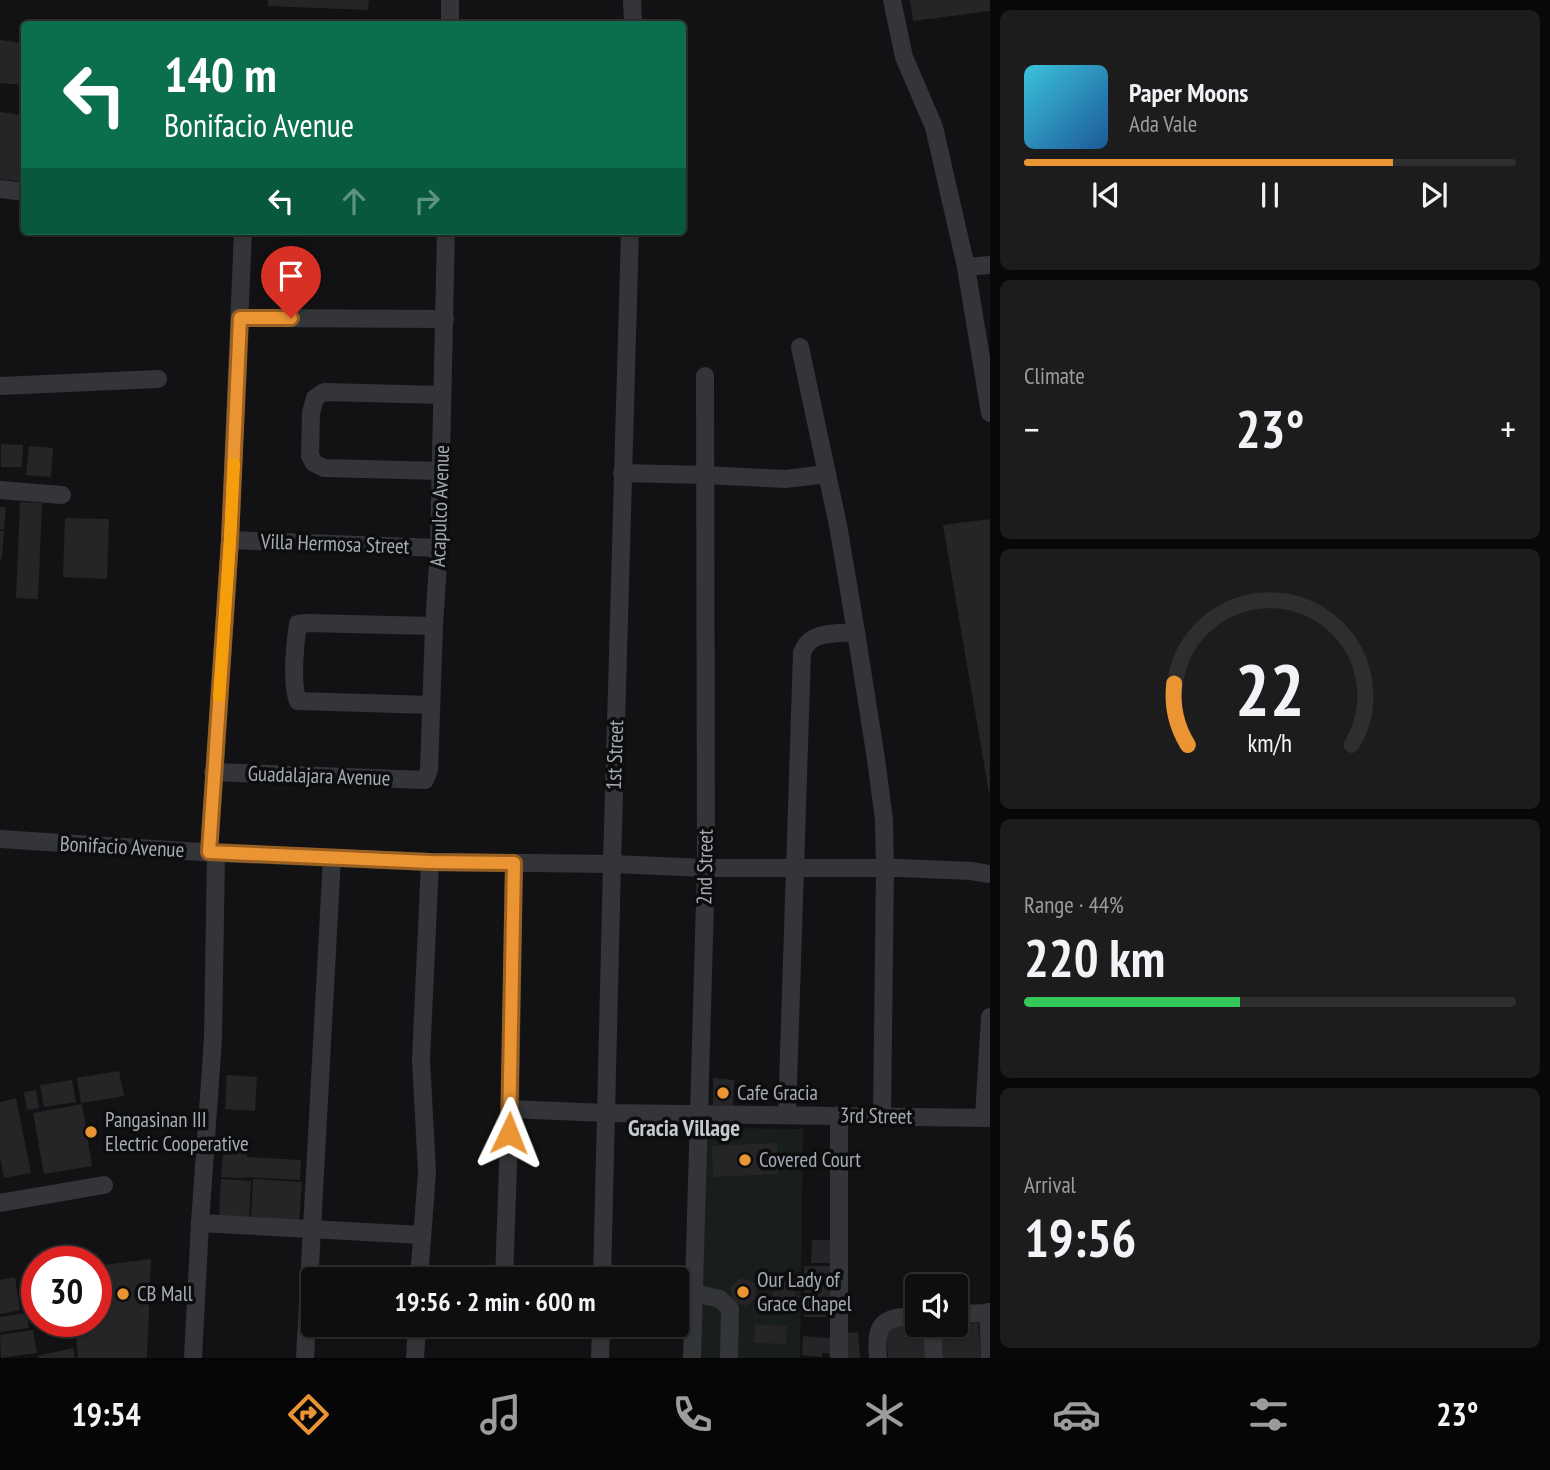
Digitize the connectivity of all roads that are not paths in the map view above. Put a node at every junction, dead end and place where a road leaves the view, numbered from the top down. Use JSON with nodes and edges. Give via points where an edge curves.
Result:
{"nodes":[{"id":1,"x":450,"y":0,"type":"edge"},
{"id":2,"x":632,"y":0,"type":"edge"},
{"id":3,"x":892,"y":0,"type":"edge"},
{"id":4,"x":450,"y":21,"type":"edge"},
{"id":5,"x":633,"y":21,"type":"edge"},
{"id":6,"x":0,"y":189,"type":"edge"},
{"id":7,"x":21,"y":192,"type":"edge"},
{"id":8,"x":243,"y":235,"type":"edge"},
{"id":9,"x":446,"y":235,"type":"edge"},
{"id":10,"x":630,"y":235,"type":"edge"},
{"id":11,"x":990,"y":264,"type":"edge"},
{"id":12,"x":966,"y":267,"type":"junction"},
{"id":13,"x":240,"y":318,"type":"junction"},
{"id":14,"x":444,"y":319,"type":"junction"},
{"id":15,"x":800,"y":347,"type":"dead end"},
{"id":16,"x":705,"y":376,"type":"dead end"},
{"id":17,"x":158,"y":379,"type":"dead end"},
{"id":18,"x":0,"y":386,"type":"edge"},
{"id":19,"x":442,"y":395,"type":"junction"},
{"id":20,"x":990,"y":413,"type":"edge"},
{"id":21,"x":441,"y":471,"type":"junction"},
{"id":22,"x":622,"y":473,"type":"junction"},
{"id":23,"x":827,"y":474,"type":"junction"},
{"id":24,"x":706,"y":475,"type":"junction"},
{"id":25,"x":0,"y":490,"type":"edge"},
{"id":26,"x":62,"y":495,"type":"dead end"},
{"id":27,"x":230,"y":540,"type":"junction"},
{"id":28,"x":439,"y":548,"type":"junction"},
{"id":29,"x":434,"y":626,"type":"junction"},
{"id":30,"x":856,"y":632,"type":"junction"},
{"id":31,"x":431,"y":705,"type":"junction"},
{"id":32,"x":213,"y":772,"type":"junction"},
{"id":33,"x":425,"y":780,"type":"joint"},
{"id":34,"x":0,"y":839,"type":"edge"},
{"id":35,"x":212,"y":853,"type":"junction"},
{"id":36,"x":332,"y":858,"type":"junction"},
{"id":37,"x":430,"y":862,"type":"junction"},
{"id":38,"x":514,"y":863,"type":"junction"},
{"id":39,"x":612,"y":863,"type":"junction"},
{"id":40,"x":795,"y":868,"type":"junction"},
{"id":41,"x":706,"y":869,"type":"junction"},
{"id":42,"x":885,"y":869,"type":"junction"},
{"id":43,"x":990,"y":874,"type":"edge"},
{"id":44,"x":990,"y":1017,"type":"edge"},
{"id":45,"x":510,"y":1109,"type":"junction"},
{"id":46,"x":606,"y":1113,"type":"junction"},
{"id":47,"x":699,"y":1114,"type":"junction"},
{"id":48,"x":787,"y":1115,"type":"junction"},
{"id":49,"x":839,"y":1115,"type":"junction"},
{"id":50,"x":882,"y":1116,"type":"junction"},
{"id":51,"x":987,"y":1117,"type":"edge"},
{"id":52,"x":104,"y":1185,"type":"dead end"},
{"id":53,"x":0,"y":1203,"type":"edge"},
{"id":54,"x":200,"y":1223,"type":"junction"},
{"id":55,"x":311,"y":1228,"type":"junction"},
{"id":56,"x":422,"y":1235,"type":"junction"},
{"id":57,"x":420,"y":1267,"type":"edge"},
{"id":58,"x":504,"y":1267,"type":"edge"},
{"id":59,"x":602,"y":1267,"type":"edge"},
{"id":60,"x":694,"y":1293,"type":"junction"},
{"id":61,"x":989,"y":1312,"type":"edge"},
{"id":62,"x":968,"y":1313,"type":"edge"},
{"id":63,"x":905,"y":1317,"type":"edge"},
{"id":64,"x":416,"y":1337,"type":"edge"},
{"id":65,"x":601,"y":1337,"type":"edge"},
{"id":66,"x":933,"y":1337,"type":"edge"},
{"id":67,"x":193,"y":1358,"type":"edge"},
{"id":68,"x":305,"y":1358,"type":"edge"},
{"id":69,"x":415,"y":1358,"type":"edge"},
{"id":70,"x":600,"y":1358,"type":"edge"},
{"id":71,"x":692,"y":1358,"type":"edge"},
{"id":72,"x":729,"y":1358,"type":"edge"},
{"id":73,"x":839,"y":1358,"type":"edge"},
{"id":74,"x":878,"y":1358,"type":"edge"},
{"id":75,"x":934,"y":1358,"type":"edge"},
{"id":76,"x":990,"y":1358,"type":"edge"}],
"edges":[{"from":1,"to":4,"type":"street"},
{"from":2,"to":5,"type":"street"},
{"from":3,"to":12,"type":"street","via":[[904,57],[934,127]]},
{"from":6,"to":7,"type":"street"},
{"from":8,"to":13,"type":"street"},
{"from":9,"to":14,"type":"street","name":"Acapulco Avenue"},
{"from":10,"to":22,"type":"street","name":"1st Street"},
{"from":11,"to":12,"type":"street"},
{"from":12,"to":20,"type":"street"},
{"from":13,"to":14,"type":"street"},
{"from":13,"to":27,"type":"street"},
{"from":14,"to":19,"type":"street","name":"Acapulco Avenue"},
{"from":15,"to":23,"type":"street"},
{"from":16,"to":24,"type":"street","name":"2nd Street"},
{"from":17,"to":18,"type":"street"},
{"from":19,"to":21,"type":"street","name":"Acapulco Avenue"},
{"from":19,"to":21,"type":"street","via":[[324,392],[315,398],[311,412],[310,456],[324,468]]},
{"from":21,"to":28,"type":"street","name":"Acapulco Avenue"},
{"from":22,"to":24,"type":"street"},
{"from":22,"to":39,"type":"street","name":"1st Street"},
{"from":23,"to":24,"type":"street","via":[[785,479]]},
{"from":23,"to":30,"type":"street"},
{"from":24,"to":41,"type":"street","name":"2nd Street"},
{"from":25,"to":26,"type":"street"},
{"from":27,"to":28,"type":"street","name":"Villa Hermosa Street"},
{"from":27,"to":32,"type":"street"},
{"from":28,"to":29,"type":"street","name":"Acapulco Avenue"},
{"from":29,"to":31,"type":"street","name":"Acapulco Avenue"},
{"from":29,"to":31,"type":"street","via":[[298,624],[294,675],[298,701]]},
{"from":30,"to":40,"type":"street","via":[[820,635],[811,639],[802,653]]},
{"from":30,"to":42,"type":"street","via":[[884,820]]},
{"from":31,"to":33,"type":"street","name":"Acapulco Avenue"},
{"from":32,"to":33,"type":"street","name":"Guadalajara Avenue"},
{"from":32,"to":35,"type":"street"},
{"from":34,"to":35,"type":"street","name":"Bonifacio Avenue"},
{"from":35,"to":36,"type":"street","name":"Bonifacio Avenue"},
{"from":35,"to":54,"type":"street","via":[[213,1038]]},
{"from":36,"to":37,"type":"street","name":"Bonifacio Avenue"},
{"from":36,"to":55,"type":"street"},
{"from":37,"to":38,"type":"street","name":"Bonifacio Avenue"},
{"from":37,"to":56,"type":"street","via":[[421,1060],[427,1172]]},
{"from":38,"to":39,"type":"street","name":"Bonifacio Avenue"},
{"from":38,"to":45,"type":"street"},
{"from":39,"to":41,"type":"street","name":"Bonifacio Avenue"},
{"from":39,"to":46,"type":"street","name":"1st Street"},
{"from":40,"to":41,"type":"street","name":"Bonifacio Avenue"},
{"from":40,"to":42,"type":"street","name":"Bonifacio Avenue"},
{"from":40,"to":48,"type":"street"},
{"from":41,"to":47,"type":"street","name":"2nd Street"},
{"from":42,"to":43,"type":"street","name":"Bonifacio Avenue"},
{"from":42,"to":50,"type":"street"},
{"from":44,"to":51,"type":"street"},
{"from":45,"to":46,"type":"street","name":"3rd Street"},
{"from":45,"to":58,"type":"street"},
{"from":46,"to":47,"type":"street","name":"3rd Street"},
{"from":46,"to":59,"type":"street","name":"1st Street"},
{"from":47,"to":48,"type":"street","name":"3rd Street"},
{"from":47,"to":60,"type":"street","name":"2nd Street"},
{"from":48,"to":49,"type":"street","name":"3rd Street"},
{"from":49,"to":50,"type":"street","name":"3rd Street"},
{"from":49,"to":73,"type":"street"},
{"from":50,"to":51,"type":"street","name":"3rd Street"},
{"from":52,"to":53,"type":"street"},
{"from":54,"to":55,"type":"street"},
{"from":54,"to":67,"type":"street"},
{"from":55,"to":56,"type":"street"},
{"from":55,"to":68,"type":"street"},
{"from":56,"to":57,"type":"street"},
{"from":60,"to":71,"type":"street","name":"2nd Street"},
{"from":60,"to":72,"type":"street","via":[[720,1298],[730,1309]]},
{"from":61,"to":62,"type":"street"},
{"from":61,"to":76,"type":"street"},
{"from":63,"to":74,"type":"street","via":[[888,1321],[878,1331]]},
{"from":64,"to":69,"type":"street"},
{"from":65,"to":70,"type":"street"},
{"from":66,"to":75,"type":"street"}]}
